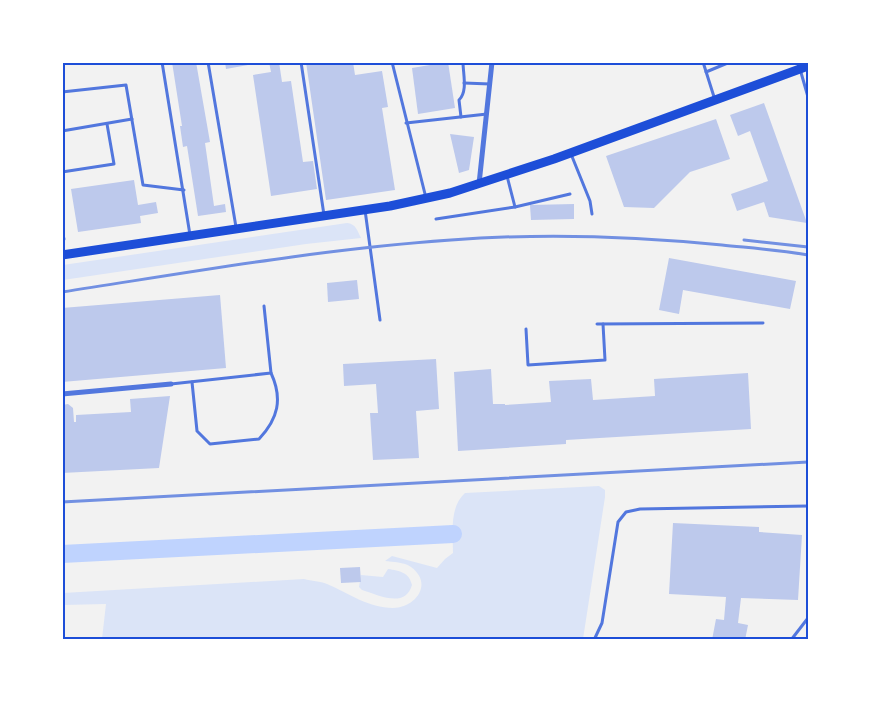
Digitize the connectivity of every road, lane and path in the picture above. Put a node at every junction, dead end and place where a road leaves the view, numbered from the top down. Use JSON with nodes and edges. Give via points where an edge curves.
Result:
{"nodes":[{"id":1,"x":162,"y":62,"type":"edge"},
{"id":2,"x":208,"y":62,"type":"edge"},
{"id":3,"x":301,"y":62,"type":"edge"},
{"id":4,"x":392,"y":62,"type":"edge"},
{"id":5,"x":463,"y":62,"type":"edge"},
{"id":6,"x":492,"y":62,"type":"edge"},
{"id":7,"x":702,"y":62,"type":"edge"},
{"id":8,"x":730,"y":62,"type":"edge"},
{"id":9,"x":802,"y":66,"type":"edge"},
{"id":10,"x":706,"y":72,"type":"junction"},
{"id":11,"x":464,"y":83,"type":"junction"},
{"id":12,"x":490,"y":84,"type":"junction"},
{"id":13,"x":62,"y":92,"type":"edge"},
{"id":14,"x":808,"y":98,"type":"edge"},
{"id":15,"x":716,"y":100,"type":"junction"},
{"id":16,"x":487,"y":114,"type":"junction"},
{"id":17,"x":461,"y":116,"type":"junction"},
{"id":18,"x":132,"y":119,"type":"junction"},
{"id":19,"x":406,"y":123,"type":"junction"},
{"id":20,"x":107,"y":124,"type":"junction"},
{"id":21,"x":62,"y":131,"type":"edge"},
{"id":22,"x":571,"y":153,"type":"junction"},
{"id":23,"x":62,"y":172,"type":"edge"},
{"id":24,"x":507,"y":175,"type":"junction"},
{"id":25,"x":479,"y":184,"type":"junction"},
{"id":26,"x":184,"y":190,"type":"junction"},
{"id":27,"x":570,"y":194,"type":"dead end"},
{"id":28,"x":426,"y":198,"type":"junction"},
{"id":29,"x":515,"y":207,"type":"junction"},
{"id":30,"x":364,"y":210,"type":"junction"},
{"id":31,"x":592,"y":214,"type":"dead end"},
{"id":32,"x":324,"y":216,"type":"junction"},
{"id":33,"x":436,"y":219,"type":"dead end"},
{"id":34,"x":236,"y":229,"type":"junction"},
{"id":35,"x":62,"y":231,"type":"edge"},
{"id":36,"x":190,"y":235,"type":"junction"},
{"id":37,"x":63,"y":250,"type":"edge"},
{"id":38,"x":264,"y":306,"type":"dead end"},
{"id":39,"x":380,"y":320,"type":"dead end"},
{"id":40,"x":763,"y":323,"type":"dead end"},
{"id":41,"x":597,"y":324,"type":"dead end"},
{"id":42,"x":604,"y":324,"type":"junction"},
{"id":43,"x":526,"y":329,"type":"dead end"},
{"id":44,"x":272,"y":373,"type":"junction"},
{"id":45,"x":192,"y":382,"type":"junction"},
{"id":46,"x":170,"y":384,"type":"joint"},
{"id":47,"x":62,"y":394,"type":"edge"},
{"id":48,"x":808,"y":506,"type":"edge"},
{"id":49,"x":808,"y":618,"type":"edge"},
{"id":50,"x":594,"y":640,"type":"edge"},
{"id":51,"x":791,"y":640,"type":"edge"}],
"edges":[{"from":1,"to":26,"type":"lane"},
{"from":2,"to":34,"type":"lane"},
{"from":3,"to":32,"type":"lane"},
{"from":4,"to":19,"type":"lane"},
{"from":5,"to":11,"type":"lane"},
{"from":6,"to":12,"type":"street"},
{"from":7,"to":10,"type":"lane"},
{"from":8,"to":10,"type":"lane"},
{"from":9,"to":14,"type":"lane"},
{"from":9,"to":15,"type":"main road"},
{"from":10,"to":15,"type":"lane"},
{"from":11,"to":12,"type":"lane"},
{"from":11,"to":17,"type":"lane","via":[[463,96],[459,100]]},
{"from":12,"to":16,"type":"street"},
{"from":13,"to":18,"type":"lane","via":[[126,85]]},
{"from":15,"to":22,"type":"main road"},
{"from":16,"to":17,"type":"lane"},
{"from":16,"to":25,"type":"street"},
{"from":17,"to":19,"type":"lane"},
{"from":18,"to":20,"type":"lane"},
{"from":18,"to":26,"type":"lane","via":[[143,184]]},
{"from":19,"to":28,"type":"lane"},
{"from":20,"to":21,"type":"lane"},
{"from":20,"to":23,"type":"lane","via":[[114,164]]},
{"from":22,"to":24,"type":"main road"},
{"from":22,"to":31,"type":"lane"},
{"from":24,"to":25,"type":"main road"},
{"from":24,"to":29,"type":"lane"},
{"from":25,"to":28,"type":"main road"},
{"from":26,"to":36,"type":"lane"},
{"from":27,"to":29,"type":"lane"},
{"from":28,"to":30,"type":"main road"},
{"from":29,"to":33,"type":"lane"},
{"from":30,"to":32,"type":"main road"},
{"from":30,"to":39,"type":"lane"},
{"from":32,"to":34,"type":"main road"},
{"from":34,"to":36,"type":"main road"},
{"from":35,"to":37,"type":"lane"},
{"from":36,"to":37,"type":"main road"},
{"from":38,"to":44,"type":"lane"},
{"from":40,"to":42,"type":"lane"},
{"from":41,"to":42,"type":"lane"},
{"from":42,"to":43,"type":"lane","via":[[605,360],[528,365]]},
{"from":44,"to":45,"type":"lane"},
{"from":44,"to":45,"type":"lane","via":[[277,385],[277,412],[260,439],[210,444],[197,430]]},
{"from":45,"to":46,"type":"lane"},
{"from":46,"to":47,"type":"street"},
{"from":48,"to":50,"type":"lane","via":[[640,509],[626,512],[618,522],[602,623]]},
{"from":49,"to":51,"type":"lane"}]}
